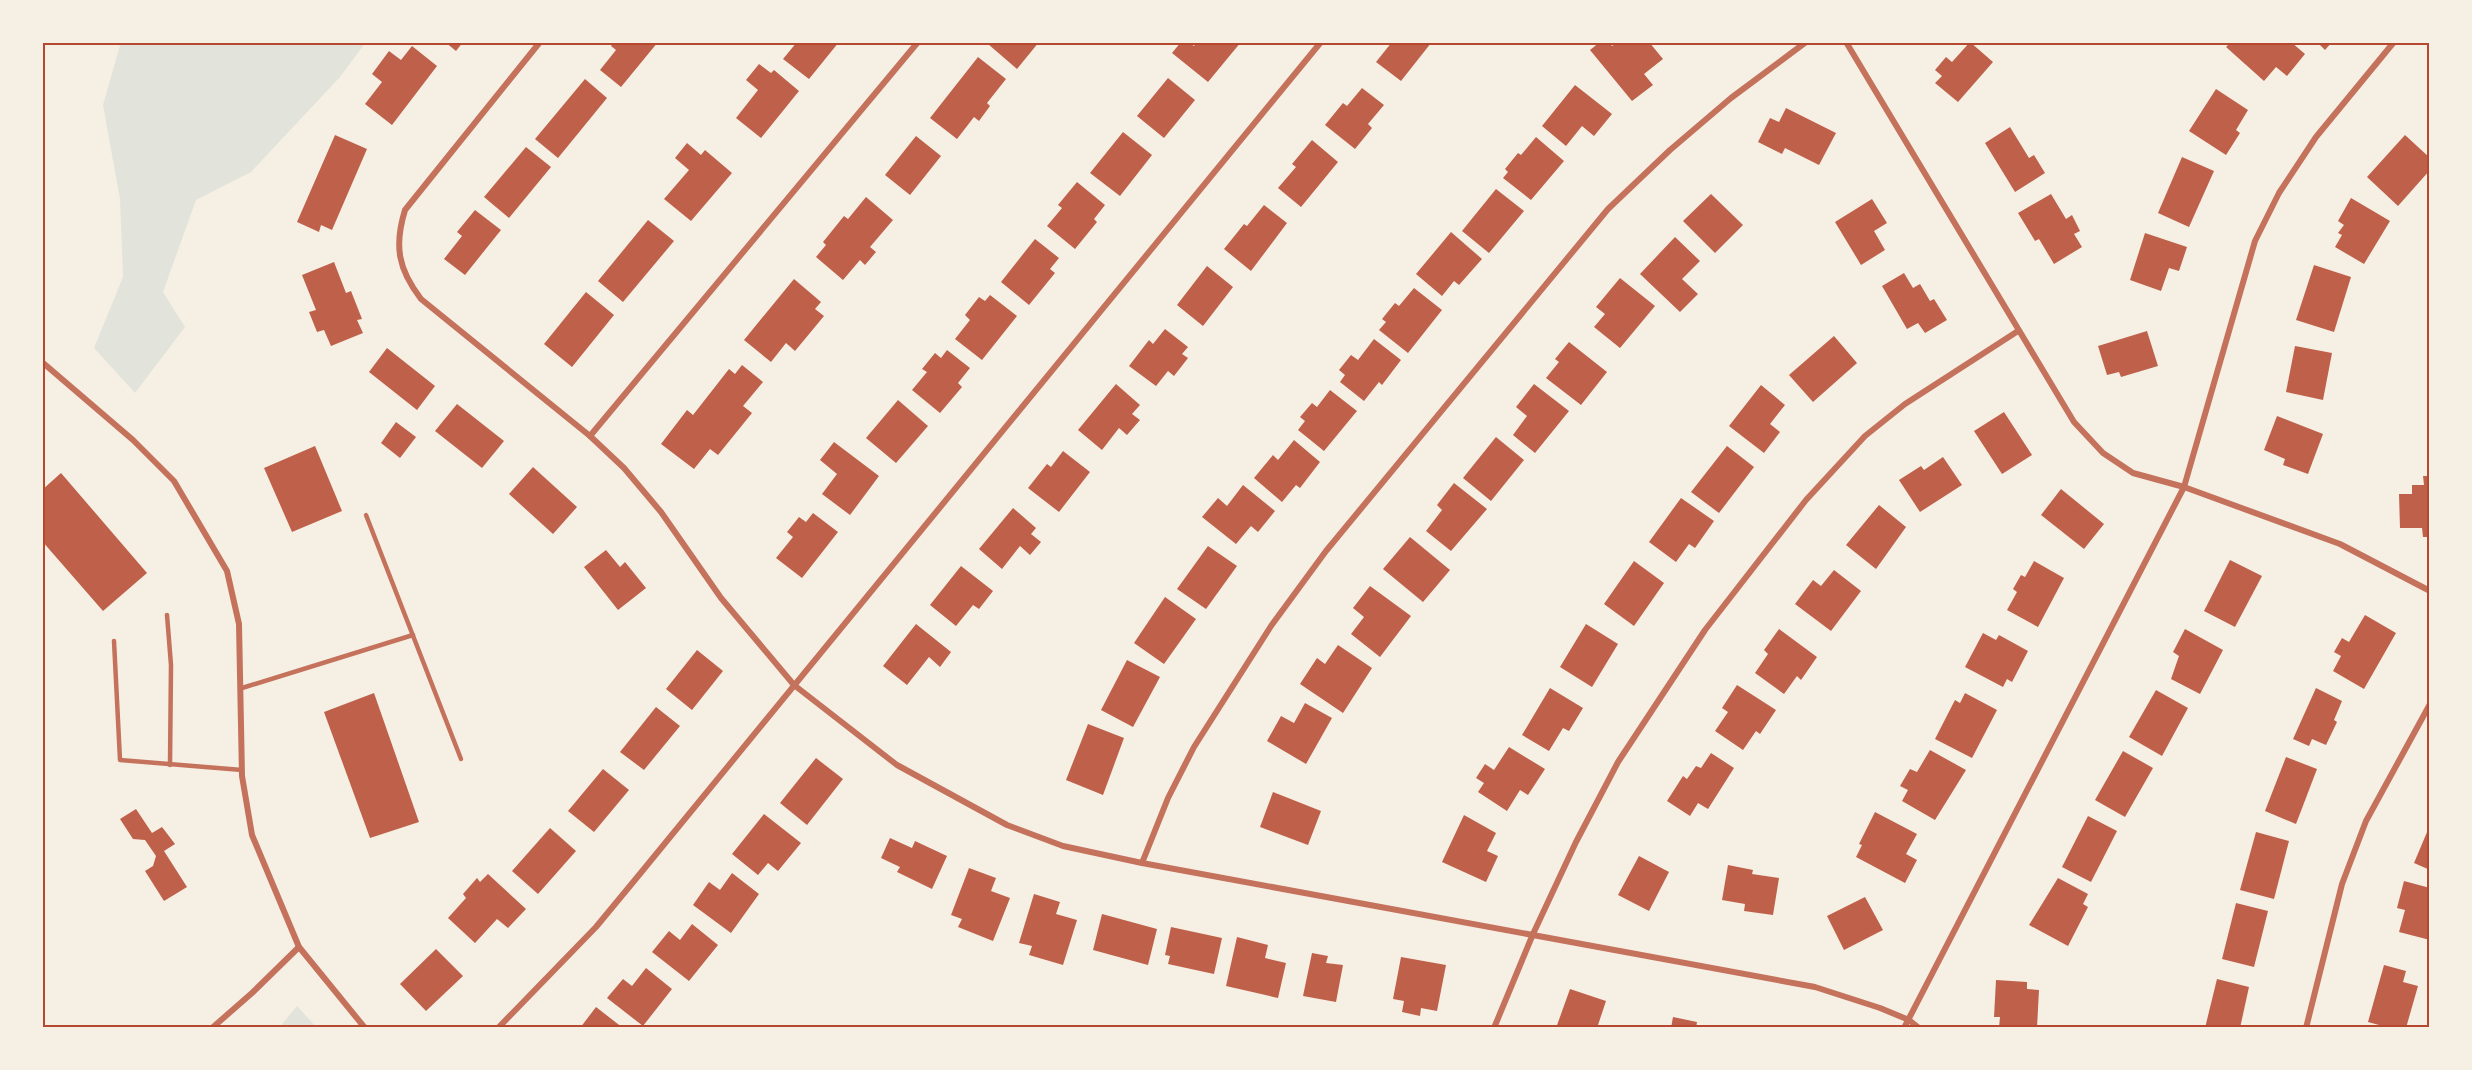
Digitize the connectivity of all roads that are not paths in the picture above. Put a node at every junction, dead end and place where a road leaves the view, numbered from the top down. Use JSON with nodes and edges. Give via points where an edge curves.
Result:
{"nodes":[{"id":1,"x":540,"y":42,"type":"edge"},
{"id":2,"x":918,"y":42,"type":"edge"},
{"id":3,"x":1321,"y":42,"type":"edge"},
{"id":4,"x":1806,"y":42,"type":"edge"},
{"id":5,"x":1846,"y":42,"type":"edge"},
{"id":6,"x":2394,"y":42,"type":"edge"},
{"id":7,"x":2018,"y":331,"type":"junction"},
{"id":8,"x":42,"y":362,"type":"edge"},
{"id":9,"x":590,"y":436,"type":"junction"},
{"id":10,"x":2184,"y":487,"type":"junction"},
{"id":11,"x":366,"y":515,"type":"dead end"},
{"id":12,"x":2430,"y":591,"type":"edge"},
{"id":13,"x":166,"y":615,"type":"dead end"},
{"id":14,"x":412,"y":635,"type":"junction"},
{"id":15,"x":114,"y":641,"type":"dead end"},
{"id":16,"x":794,"y":686,"type":"junction"},
{"id":17,"x":242,"y":688,"type":"junction"},
{"id":18,"x":2430,"y":704,"type":"edge"},
{"id":19,"x":461,"y":759,"type":"dead end"},
{"id":20,"x":170,"y":765,"type":"junction"},
{"id":21,"x":242,"y":770,"type":"junction"},
{"id":22,"x":1142,"y":863,"type":"junction"},
{"id":23,"x":1533,"y":934,"type":"junction"},
{"id":24,"x":298,"y":947,"type":"junction"},
{"id":25,"x":1908,"y":1020,"type":"junction"},
{"id":26,"x":212,"y":1028,"type":"edge"},
{"id":27,"x":365,"y":1028,"type":"edge"},
{"id":28,"x":498,"y":1028,"type":"edge"},
{"id":29,"x":1494,"y":1028,"type":"edge"},
{"id":30,"x":1904,"y":1028,"type":"edge"},
{"id":31,"x":1919,"y":1028,"type":"edge"},
{"id":32,"x":2306,"y":1028,"type":"edge"}],
"edges":[{"from":1,"to":9,"type":"street","via":[[405,210],[399,232],[400,258],[405,278],[421,299]]},
{"from":2,"to":9,"type":"street"},
{"from":3,"to":16,"type":"street"},
{"from":4,"to":22,"type":"street","via":[[1731,98],[1608,209],[1334,542],[1271,626],[1194,747]]},
{"from":5,"to":7,"type":"street"},
{"from":6,"to":10,"type":"street","via":[[2316,137],[2279,193],[2255,241]]},
{"from":7,"to":10,"type":"street","via":[[2074,422],[2103,453],[2133,473]]},
{"from":7,"to":23,"type":"street","via":[[1897,410],[1865,436],[1806,500],[1706,630],[1618,762],[1575,842]]},
{"from":8,"to":17,"type":"street","via":[[133,440],[174,482],[203,528],[227,571],[239,624]]},
{"from":9,"to":16,"type":"street","via":[[661,512],[721,598]]},
{"from":10,"to":12,"type":"street","via":[[2340,544]]},
{"from":10,"to":25,"type":"street"},
{"from":11,"to":14,"type":"lane"},
{"from":13,"to":20,"type":"lane","via":[[171,665]]},
{"from":14,"to":17,"type":"lane"},
{"from":14,"to":19,"type":"lane"},
{"from":15,"to":20,"type":"lane","via":[[120,760]]},
{"from":16,"to":22,"type":"street","via":[[897,765],[961,802],[1063,846]]},
{"from":16,"to":28,"type":"street","via":[[596,927]]},
{"from":17,"to":21,"type":"street"},
{"from":18,"to":32,"type":"street","via":[[2366,821],[2342,884]]},
{"from":20,"to":21,"type":"lane"},
{"from":21,"to":24,"type":"street","via":[[252,835]]},
{"from":22,"to":23,"type":"street"},
{"from":23,"to":25,"type":"street","via":[[1815,987]]},
{"from":23,"to":29,"type":"street"},
{"from":24,"to":26,"type":"street"},
{"from":24,"to":27,"type":"street"},
{"from":25,"to":30,"type":"street"},
{"from":25,"to":31,"type":"street"}]}
